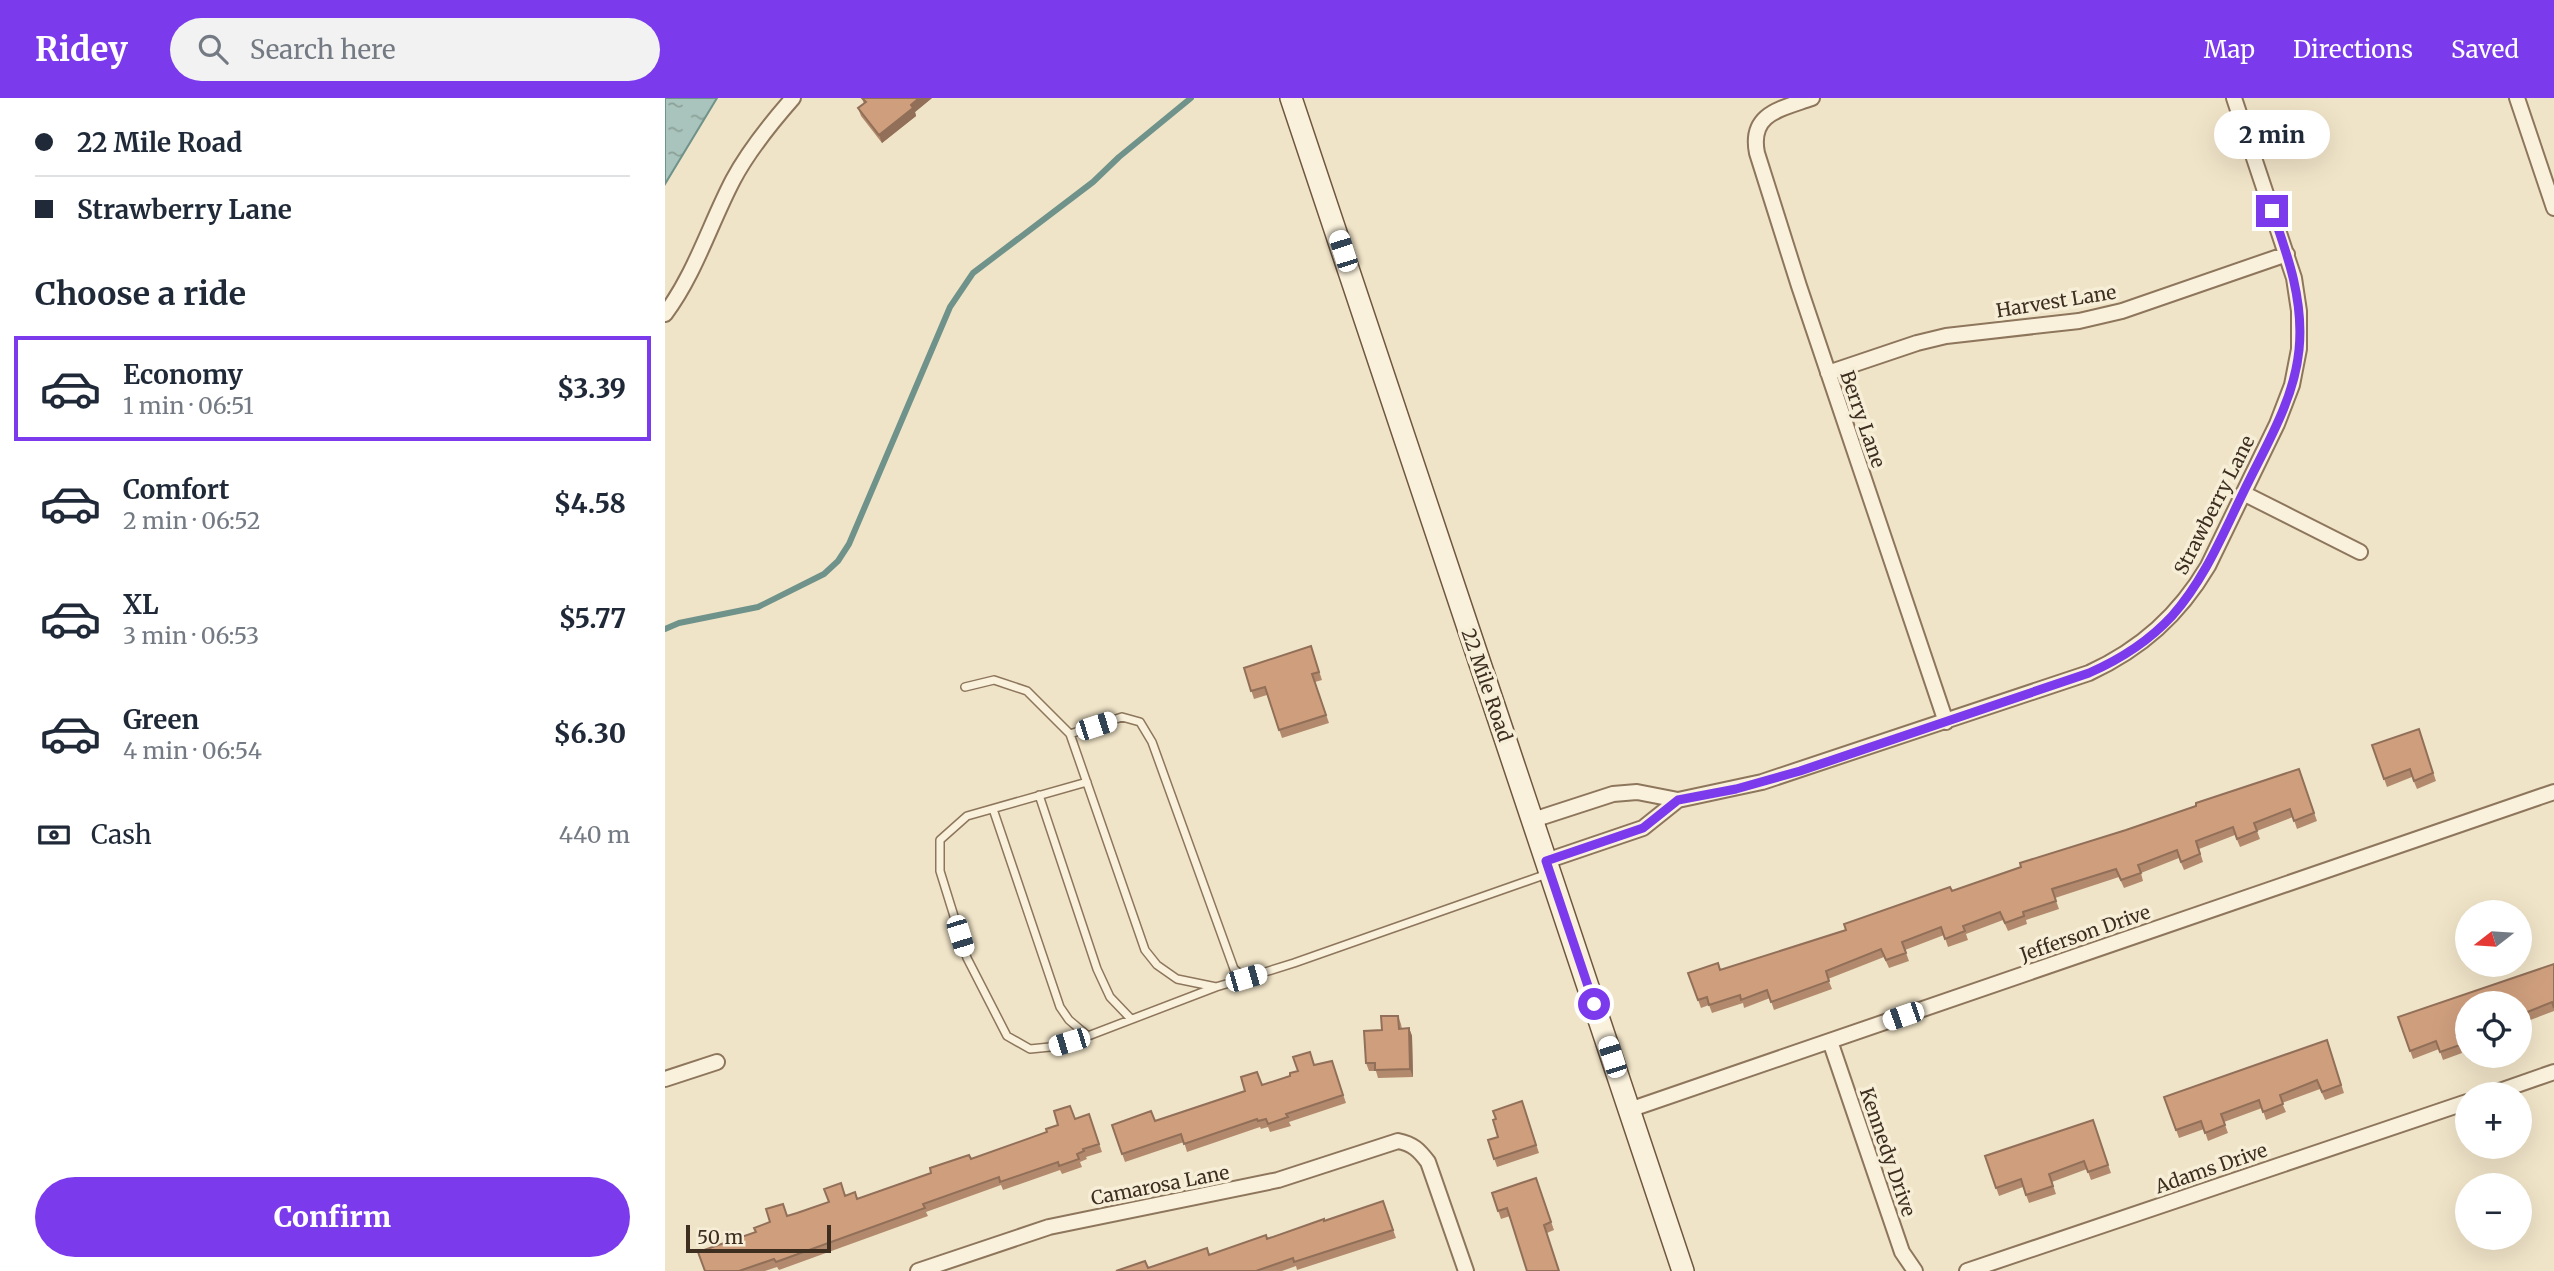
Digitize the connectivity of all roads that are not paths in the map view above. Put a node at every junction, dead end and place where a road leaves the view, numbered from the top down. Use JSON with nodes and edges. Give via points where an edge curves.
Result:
{"nodes":[{"id":1,"x":793,"y":98,"type":"edge"},
{"id":2,"x":1291,"y":98,"type":"edge"},
{"id":3,"x":1812,"y":98,"type":"edge"},
{"id":4,"x":2234,"y":98,"type":"edge"},
{"id":5,"x":2517,"y":98,"type":"edge"},
{"id":6,"x":2554,"y":208,"type":"edge"},
{"id":7,"x":2287,"y":254,"type":"junction"},
{"id":8,"x":665,"y":314,"type":"edge"},
{"id":9,"x":1828,"y":373,"type":"junction"},
{"id":10,"x":2243,"y":493,"type":"junction"},
{"id":11,"x":2360,"y":552,"type":"dead end"},
{"id":12,"x":965,"y":687,"type":"dead end"},
{"id":13,"x":1946,"y":722,"type":"junction"},
{"id":14,"x":1070,"y":734,"type":"junction"},
{"id":15,"x":1087,"y":782,"type":"junction"},
{"id":16,"x":2554,"y":792,"type":"edge"},
{"id":17,"x":1039,"y":795,"type":"junction"},
{"id":18,"x":1678,"y":800,"type":"junction"},
{"id":19,"x":993,"y":809,"type":"junction"},
{"id":20,"x":1533,"y":820,"type":"junction"},
{"id":21,"x":1548,"y":867,"type":"junction"},
{"id":22,"x":1246,"y":978,"type":"junction"},
{"id":23,"x":1216,"y":987,"type":"junction"},
{"id":24,"x":1131,"y":1019,"type":"junction"},
{"id":25,"x":1088,"y":1036,"type":"junction"},
{"id":26,"x":1830,"y":1041,"type":"junction"},
{"id":27,"x":717,"y":1062,"type":"dead end"},
{"id":28,"x":2554,"y":1072,"type":"edge"},
{"id":29,"x":665,"y":1079,"type":"edge"},
{"id":30,"x":2525,"y":1082,"type":"edge"},
{"id":31,"x":2455,"y":1106,"type":"edge"},
{"id":32,"x":1629,"y":1110,"type":"junction"},
{"id":33,"x":918,"y":1271,"type":"edge"},
{"id":34,"x":1466,"y":1271,"type":"edge"},
{"id":35,"x":1683,"y":1271,"type":"edge"},
{"id":36,"x":1915,"y":1271,"type":"edge"},
{"id":37,"x":1967,"y":1271,"type":"edge"}],
"edges":[{"from":1,"to":8,"type":"street","via":[[747,157]]},
{"from":2,"to":20,"type":"street","name":"22 Mile Road"},
{"from":3,"to":9,"type":"street","name":"Berry Lane","via":[[1767,116],[1758,126],[1755,141]]},
{"from":4,"to":7,"type":"street","name":"Strawberry Lane"},
{"from":5,"to":6,"type":"street"},
{"from":7,"to":9,"type":"street","name":"Harvest Lane","via":[[2122,311],[1917,342]]},
{"from":7,"to":10,"type":"street","name":"Strawberry Lane","via":[[2299,311],[2296,369],[2277,424]]},
{"from":9,"to":13,"type":"street","name":"Berry Lane"},
{"from":10,"to":11,"type":"street"},
{"from":10,"to":13,"type":"street","name":"Strawberry Lane","via":[[2195,587],[2140,645],[2089,673]]},
{"from":12,"to":14,"type":"lane","via":[[994,680],[1027,691]]},
{"from":13,"to":18,"type":"street","name":"Strawberry Lane","via":[[1762,782]]},
{"from":14,"to":15,"type":"lane"},
{"from":14,"to":22,"type":"lane","via":[[1122,717],[1140,722],[1152,742],[1234,969]]},
{"from":15,"to":17,"type":"lane"},
{"from":15,"to":23,"type":"lane","via":[[1145,950],[1177,979]]},
{"from":16,"to":26,"type":"street","name":"Jefferson Drive"},
{"from":17,"to":19,"type":"lane"},
{"from":17,"to":24,"type":"lane","via":[[1097,969],[1110,997]]},
{"from":18,"to":20,"type":"street","name":"Strawberry Lane","via":[[1637,792],[1613,794]]},
{"from":18,"to":21,"type":"street","name":"Strawberry Lane","via":[[1643,828]]},
{"from":19,"to":25,"type":"lane","via":[[1060,1007]]},
{"from":19,"to":25,"type":"lane","via":[[967,816],[940,840],[940,871],[967,958],[1007,1036],[1030,1049]]},
{"from":20,"to":21,"type":"street","name":"22 Mile Road"},
{"from":21,"to":22,"type":"lane"},
{"from":21,"to":32,"type":"street","name":"22 Mile Road"},
{"from":22,"to":23,"type":"lane"},
{"from":23,"to":24,"type":"lane"},
{"from":24,"to":25,"type":"lane"},
{"from":26,"to":32,"type":"street","name":"Jefferson Drive"},
{"from":26,"to":36,"type":"street","name":"Kennedy Drive","via":[[1902,1252]]},
{"from":27,"to":29,"type":"street"},
{"from":28,"to":30,"type":"street"},
{"from":31,"to":37,"type":"street","name":"Adams Drive"},
{"from":32,"to":35,"type":"street","name":"22 Mile Road"},
{"from":33,"to":34,"type":"street","name":"Camarosa Lane","via":[[1049,1227],[1278,1181],[1398,1142],[1420,1150],[1428,1162]]}]}
